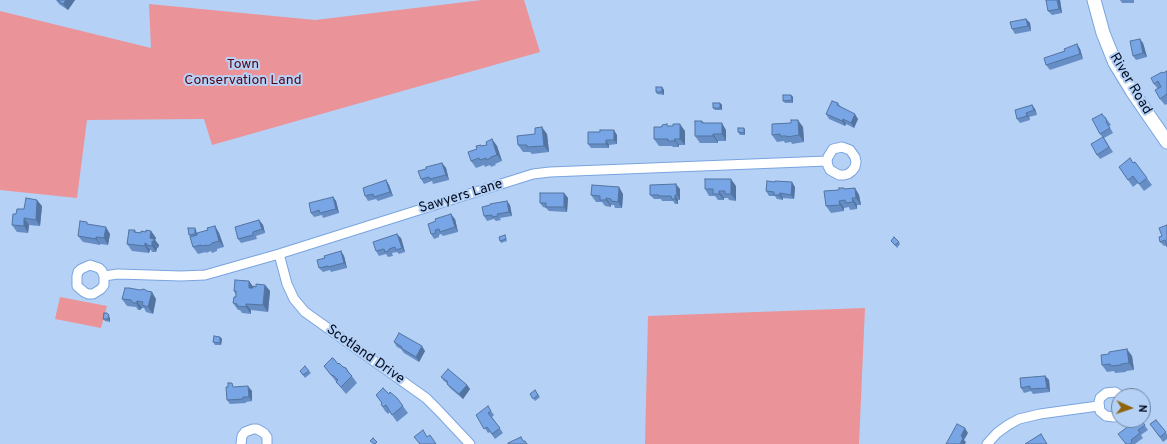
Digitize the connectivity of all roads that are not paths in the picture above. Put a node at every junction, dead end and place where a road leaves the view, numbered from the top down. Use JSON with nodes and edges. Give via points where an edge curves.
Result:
{"nodes":[{"id":1,"x":1094,"y":0,"type":"edge"},
{"id":2,"x":1167,"y":142,"type":"edge"},
{"id":3,"x":827,"y":161,"type":"dead end"},
{"id":4,"x":279,"y":254,"type":"junction"},
{"id":5,"x":104,"y":276,"type":"dead end"},
{"id":6,"x":1111,"y":392,"type":"edge"},
{"id":7,"x":1098,"y":406,"type":"junction"},
{"id":8,"x":1111,"y":417,"type":"edge"},
{"id":9,"x":241,"y":444,"type":"edge"},
{"id":10,"x":267,"y":444,"type":"edge"},
{"id":11,"x":470,"y":444,"type":"edge"},
{"id":12,"x":987,"y":444,"type":"edge"}],
"edges":[{"from":1,"to":2,"type":"main road","name":"River Road","via":[[1115,63]]},
{"from":3,"to":4,"type":"street","name":"Sawyers Lane","via":[[533,174]]},
{"from":4,"to":5,"type":"street","name":"Sawyers Lane","via":[[205,275]]},
{"from":4,"to":11,"type":"street","name":"Scotland Drive","via":[[287,284],[294,299],[305,312],[426,398]]},
{"from":6,"to":7,"type":"street","via":[[1100,398]]},
{"from":7,"to":8,"type":"street","via":[[1102,414]]},
{"from":7,"to":12,"type":"street","via":[[1040,414],[1019,420],[1008,425]]},
{"from":9,"to":10,"type":"street","via":[[242,436],[252,429],[264,433]]}]}
